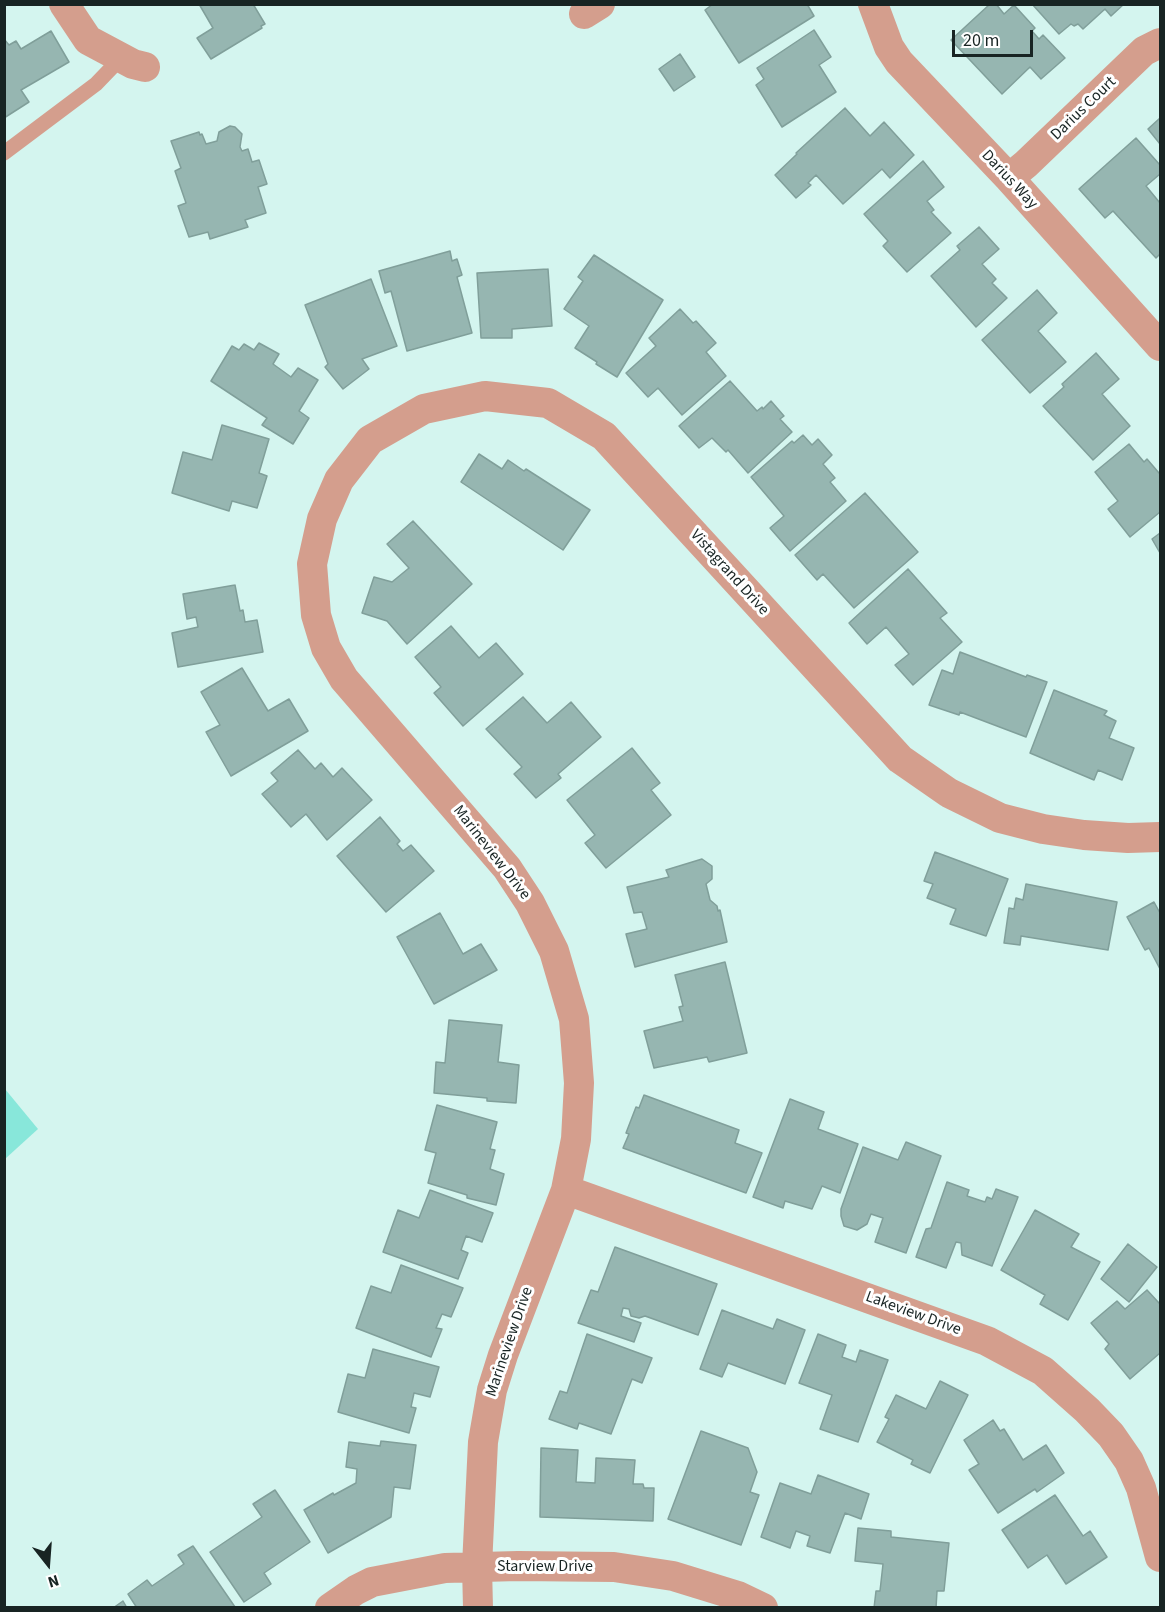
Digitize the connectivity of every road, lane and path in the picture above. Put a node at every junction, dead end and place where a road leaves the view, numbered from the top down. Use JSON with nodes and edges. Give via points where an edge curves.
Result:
{"nodes":[{"id":1,"x":64,"y":4,"type":"edge"},
{"id":2,"x":873,"y":4,"type":"edge"},
{"id":3,"x":1161,"y":43,"type":"edge"},
{"id":4,"x":133,"y":62,"type":"joint"},
{"id":5,"x":4,"y":153,"type":"edge"},
{"id":6,"x":1009,"y":178,"type":"junction"},
{"id":7,"x":1161,"y":346,"type":"edge"},
{"id":8,"x":322,"y":519,"type":"joint"},
{"id":9,"x":1161,"y":837,"type":"edge"},
{"id":10,"x":566,"y":1190,"type":"junction"},
{"id":11,"x":1161,"y":1557,"type":"edge"},
{"id":12,"x":477,"y":1566,"type":"junction"},
{"id":13,"x":330,"y":1608,"type":"edge"},
{"id":14,"x":478,"y":1608,"type":"edge"},
{"id":15,"x":763,"y":1608,"type":"edge"}],
"edges":[{"from":1,"to":4,"type":"street","via":[[88,40]]},
{"from":2,"to":6,"type":"street","name":"Darius Way","via":[[899,62]]},
{"from":3,"to":6,"type":"street","name":"Darius Court","via":[[1144,51]]},
{"from":4,"to":5,"type":"lane","via":[[96,84]]},
{"from":6,"to":7,"type":"street","name":"Darius Way"},
{"from":8,"to":9,"type":"street","name":"Vistagrand Drive","via":[[339,480],[370,440],[424,409],[485,396],[548,403],[604,436],[900,759],[949,793],[1000,818],[1084,835]]},
{"from":8,"to":10,"type":"street","name":"Marineview Drive","via":[[312,564],[316,615],[326,648],[344,679],[507,868],[554,951],[574,1019],[579,1083],[576,1138]]},
{"from":10,"to":11,"type":"street","name":"Lakeview Drive","via":[[987,1341],[1043,1371],[1111,1435],[1129,1461]]},
{"from":10,"to":12,"type":"street","name":"Marineview Drive","via":[[492,1390],[483,1442]]},
{"from":12,"to":13,"type":"street","name":"Starview Drive","via":[[372,1582]]},
{"from":12,"to":14,"type":"street","name":"Marineview Drive"},
{"from":12,"to":15,"type":"street","name":"Starview Drive","via":[[614,1567],[673,1576]]}]}
